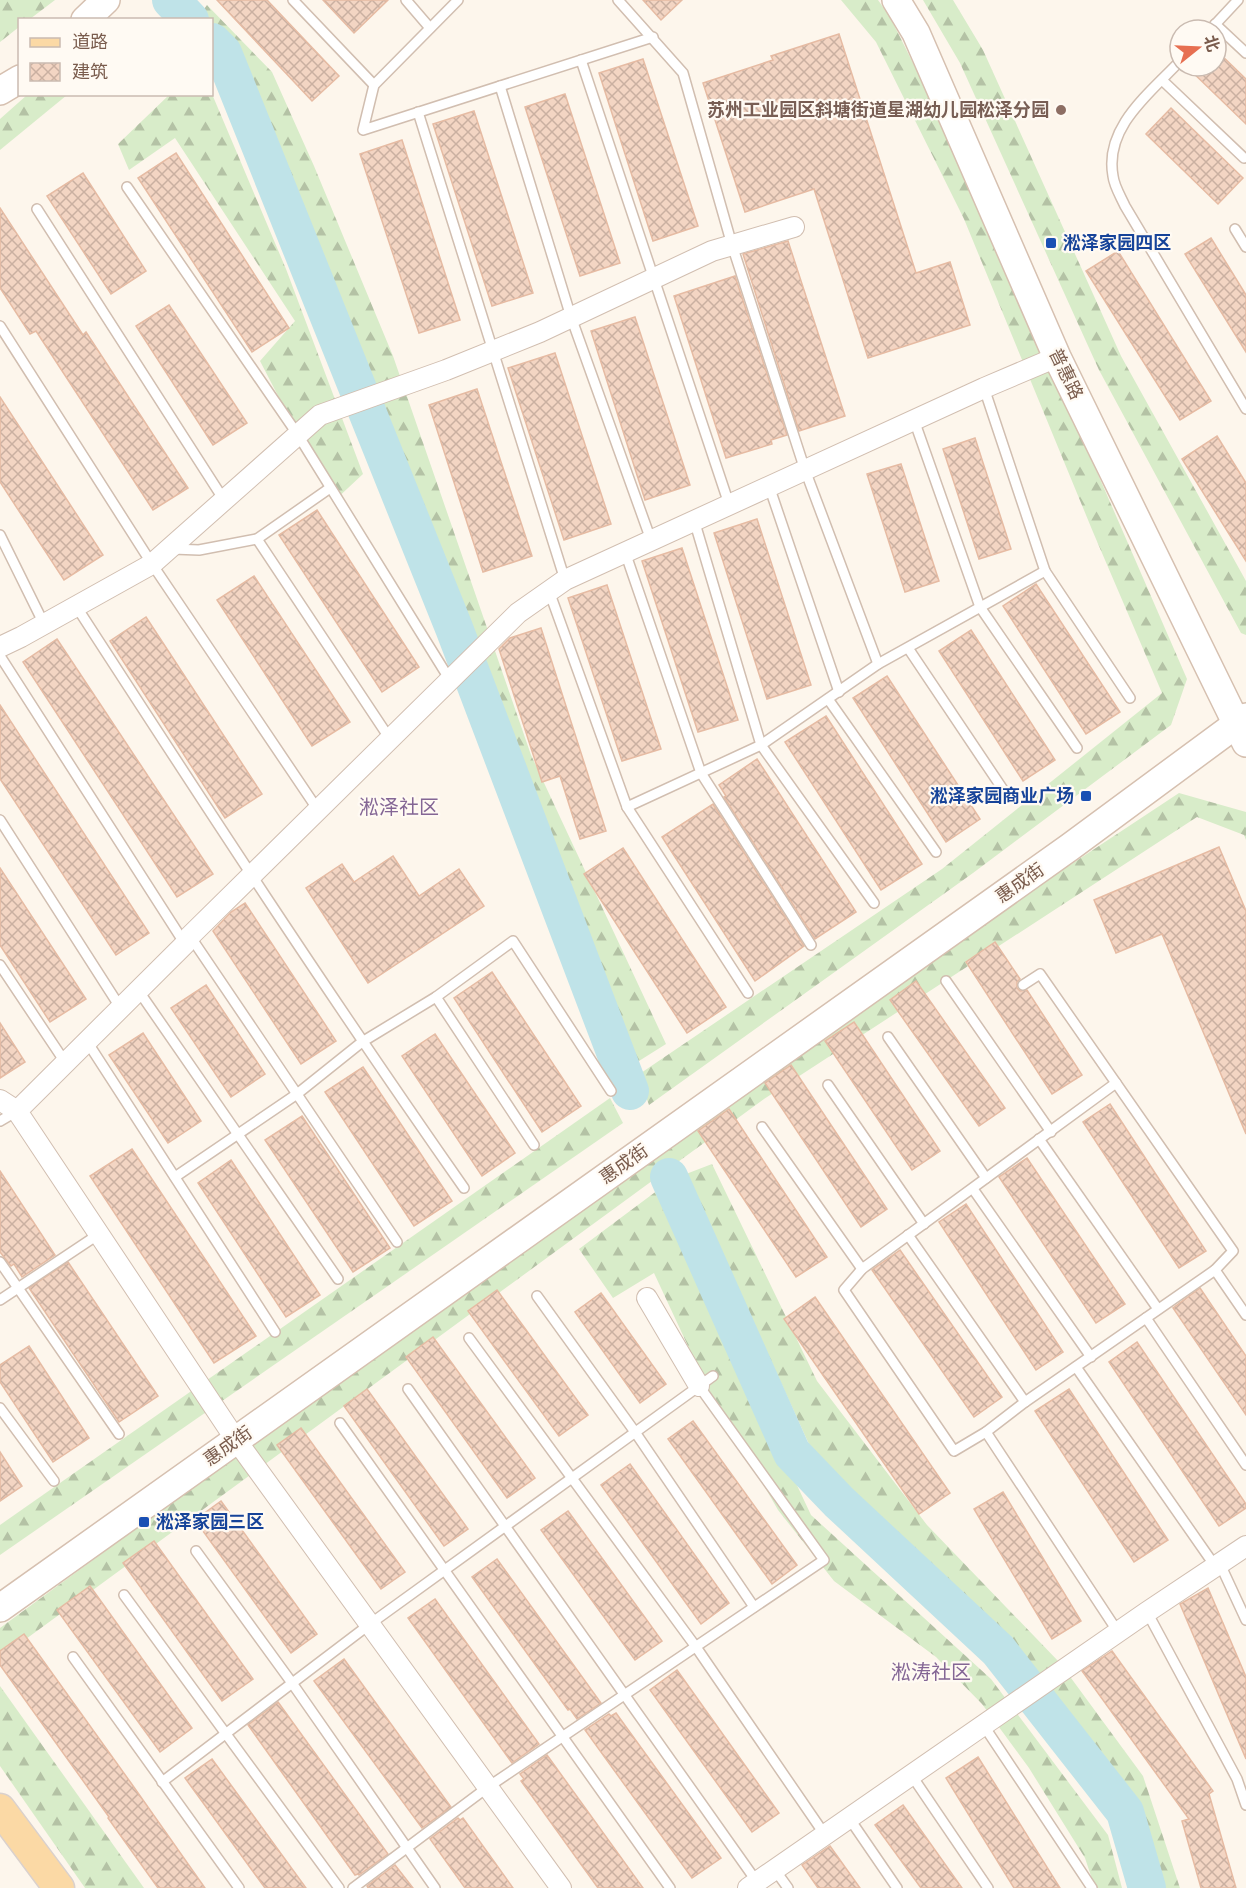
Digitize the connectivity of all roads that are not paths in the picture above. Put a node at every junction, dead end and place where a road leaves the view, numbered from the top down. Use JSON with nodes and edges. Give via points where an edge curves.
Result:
{"nodes":[{"id":1,"x":106,"y":0,"type":"edge"},
{"id":2,"x":293,"y":0,"type":"edge"},
{"id":3,"x":406,"y":0,"type":"edge"},
{"id":4,"x":458,"y":0,"type":"edge"},
{"id":5,"x":618,"y":0,"type":"edge"},
{"id":6,"x":896,"y":0,"type":"edge"},
{"id":7,"x":1238,"y":0,"type":"edge"},
{"id":8,"x":87,"y":18,"type":"edge"},
{"id":9,"x":1221,"y":18,"type":"edge"},
{"id":10,"x":430,"y":28,"type":"junction"},
{"id":11,"x":653,"y":37,"type":"junction"},
{"id":12,"x":1228,"y":39,"type":"edge"},
{"id":13,"x":1246,"y":53,"type":"edge"},
{"id":14,"x":581,"y":60,"type":"junction"},
{"id":15,"x":1168,"y":74,"type":"edge"},
{"id":16,"x":18,"y":80,"type":"edge"},
{"id":17,"x":1162,"y":80,"type":"junction"},
{"id":18,"x":374,"y":85,"type":"junction"},
{"id":19,"x":500,"y":86,"type":"junction"},
{"id":20,"x":0,"y":92,"type":"edge"},
{"id":21,"x":418,"y":112,"type":"junction"},
{"id":22,"x":1244,"y":158,"type":"dead end"},
{"id":23,"x":127,"y":187,"type":"dead end"},
{"id":24,"x":37,"y":209,"type":"dead end"},
{"id":25,"x":794,"y":227,"type":"dead end"},
{"id":26,"x":1235,"y":229,"type":"dead end"},
{"id":27,"x":732,"y":245,"type":"junction"},
{"id":28,"x":1246,"y":248,"type":"edge"},
{"id":29,"x":653,"y":278,"type":"junction"},
{"id":30,"x":571,"y":317,"type":"junction"},
{"id":31,"x":0,"y":326,"type":"edge"},
{"id":32,"x":494,"y":351,"type":"junction"},
{"id":33,"x":1058,"y":357,"type":"junction"},
{"id":34,"x":984,"y":388,"type":"junction"},
{"id":35,"x":1245,"y":405,"type":"edge"},
{"id":36,"x":914,"y":420,"type":"junction"},
{"id":37,"x":298,"y":435,"type":"junction"},
{"id":38,"x":805,"y":470,"type":"junction"},
{"id":39,"x":769,"y":486,"type":"junction"},
{"id":40,"x":330,"y":488,"type":"junction"},
{"id":41,"x":224,"y":500,"type":"junction"},
{"id":42,"x":729,"y":504,"type":"junction"},
{"id":43,"x":694,"y":520,"type":"junction"},
{"id":44,"x":0,"y":535,"type":"edge"},
{"id":45,"x":257,"y":538,"type":"junction"},
{"id":46,"x":651,"y":540,"type":"junction"},
{"id":47,"x":169,"y":549,"type":"junction"},
{"id":48,"x":625,"y":552,"type":"junction"},
{"id":49,"x":152,"y":564,"type":"junction"},
{"id":50,"x":1045,"y":571,"type":"junction"},
{"id":51,"x":557,"y":585,"type":"junction"},
{"id":52,"x":76,"y":606,"type":"junction"},
{"id":53,"x":980,"y":607,"type":"junction"},
{"id":54,"x":44,"y":624,"type":"junction"},
{"id":55,"x":0,"y":647,"type":"edge"},
{"id":56,"x":908,"y":648,"type":"junction"},
{"id":57,"x":0,"y":656,"type":"edge"},
{"id":58,"x":879,"y":664,"type":"junction"},
{"id":59,"x":450,"y":680,"type":"junction"},
{"id":60,"x":839,"y":692,"type":"junction"},
{"id":61,"x":1130,"y":698,"type":"dead end"},
{"id":62,"x":828,"y":699,"type":"junction"},
{"id":63,"x":1243,"y":727,"type":"edge"},
{"id":64,"x":390,"y":739,"type":"junction"},
{"id":65,"x":761,"y":745,"type":"junction"},
{"id":66,"x":1077,"y":748,"type":"dead end"},
{"id":67,"x":701,"y":773,"type":"junction"},
{"id":68,"x":1006,"y":794,"type":"dead end"},
{"id":69,"x":627,"y":807,"type":"junction"},
{"id":70,"x":318,"y":810,"type":"junction"},
{"id":71,"x":0,"y":820,"type":"edge"},
{"id":72,"x":936,"y":852,"type":"dead end"},
{"id":73,"x":251,"y":876,"type":"junction"},
{"id":74,"x":874,"y":903,"type":"dead end"},
{"id":75,"x":187,"y":940,"type":"junction"},
{"id":76,"x":812,"y":945,"type":"dead end"},
{"id":77,"x":0,"y":965,"type":"edge"},
{"id":78,"x":946,"y":981,"type":"dead end"},
{"id":79,"x":1023,"y":985,"type":"dead end"},
{"id":80,"x":138,"y":990,"type":"junction"},
{"id":81,"x":748,"y":993,"type":"dead end"},
{"id":82,"x":436,"y":997,"type":"junction"},
{"id":83,"x":120,"y":1007,"type":"junction"},
{"id":84,"x":888,"y":1037,"type":"dead end"},
{"id":85,"x":86,"y":1040,"type":"junction"},
{"id":86,"x":362,"y":1042,"type":"junction"},
{"id":87,"x":65,"y":1062,"type":"junction"},
{"id":88,"x":1116,"y":1083,"type":"junction"},
{"id":89,"x":828,"y":1084,"type":"dead end"},
{"id":90,"x":610,"y":1091,"type":"dead end"},
{"id":91,"x":297,"y":1094,"type":"junction"},
{"id":92,"x":0,"y":1100,"type":"edge"},
{"id":93,"x":17,"y":1111,"type":"junction"},
{"id":94,"x":0,"y":1121,"type":"edge"},
{"id":95,"x":762,"y":1126,"type":"dead end"},
{"id":96,"x":1050,"y":1132,"type":"junction"},
{"id":97,"x":238,"y":1135,"type":"junction"},
{"id":98,"x":1040,"y":1139,"type":"junction"},
{"id":99,"x":534,"y":1145,"type":"dead end"},
{"id":100,"x":175,"y":1177,"type":"junction"},
{"id":101,"x":986,"y":1178,"type":"junction"},
{"id":102,"x":464,"y":1188,"type":"dead end"},
{"id":103,"x":973,"y":1189,"type":"junction"},
{"id":104,"x":924,"y":1224,"type":"junction"},
{"id":105,"x":99,"y":1234,"type":"junction"},
{"id":106,"x":909,"y":1235,"type":"junction"},
{"id":107,"x":397,"y":1242,"type":"dead end"},
{"id":108,"x":0,"y":1262,"type":"edge"},
{"id":109,"x":862,"y":1269,"type":"junction"},
{"id":110,"x":1215,"y":1270,"type":"junction"},
{"id":111,"x":338,"y":1279,"type":"dead end"},
{"id":112,"x":18,"y":1287,"type":"junction"},
{"id":113,"x":537,"y":1296,"type":"dead end"},
{"id":114,"x":647,"y":1298,"type":"dead end"},
{"id":115,"x":0,"y":1300,"type":"edge"},
{"id":116,"x":1158,"y":1310,"type":"junction"},
{"id":117,"x":1246,"y":1315,"type":"edge"},
{"id":118,"x":1146,"y":1318,"type":"junction"},
{"id":119,"x":275,"y":1332,"type":"dead end"},
{"id":120,"x":469,"y":1338,"type":"dead end"},
{"id":121,"x":1091,"y":1357,"type":"junction"},
{"id":122,"x":1076,"y":1367,"type":"junction"},
{"id":123,"x":706,"y":1381,"type":"junction"},
{"id":124,"x":408,"y":1389,"type":"dead end"},
{"id":125,"x":1025,"y":1402,"type":"junction"},
{"id":126,"x":0,"y":1408,"type":"edge"},
{"id":127,"x":340,"y":1423,"type":"dead end"},
{"id":128,"x":635,"y":1432,"type":"junction"},
{"id":129,"x":986,"y":1432,"type":"junction"},
{"id":130,"x":119,"y":1434,"type":"dead end"},
{"id":131,"x":236,"y":1440,"type":"junction"},
{"id":132,"x":1246,"y":1465,"type":"edge"},
{"id":133,"x":573,"y":1477,"type":"junction"},
{"id":134,"x":54,"y":1481,"type":"dead end"},
{"id":135,"x":505,"y":1527,"type":"junction"},
{"id":136,"x":1246,"y":1546,"type":"edge"},
{"id":137,"x":196,"y":1551,"type":"dead end"},
{"id":138,"x":1218,"y":1565,"type":"junction"},
{"id":139,"x":444,"y":1570,"type":"junction"},
{"id":140,"x":124,"y":1595,"type":"dead end"},
{"id":141,"x":754,"y":1607,"type":"junction"},
{"id":142,"x":0,"y":1608,"type":"edge"},
{"id":143,"x":1147,"y":1612,"type":"junction"},
{"id":144,"x":1246,"y":1620,"type":"edge"},
{"id":145,"x":370,"y":1624,"type":"junction"},
{"id":146,"x":1118,"y":1632,"type":"junction"},
{"id":147,"x":696,"y":1647,"type":"junction"},
{"id":148,"x":73,"y":1657,"type":"dead end"},
{"id":149,"x":292,"y":1683,"type":"junction"},
{"id":150,"x":625,"y":1695,"type":"junction"},
{"id":151,"x":984,"y":1726,"type":"junction"},
{"id":152,"x":226,"y":1733,"type":"junction"},
{"id":153,"x":563,"y":1737,"type":"junction"},
{"id":154,"x":912,"y":1776,"type":"junction"},
{"id":155,"x":162,"y":1782,"type":"junction"},
{"id":156,"x":488,"y":1787,"type":"junction"},
{"id":157,"x":1246,"y":1804,"type":"edge"},
{"id":158,"x":0,"y":1809,"type":"edge"},
{"id":159,"x":849,"y":1818,"type":"junction"},
{"id":160,"x":825,"y":1835,"type":"junction"},
{"id":161,"x":406,"y":1848,"type":"junction"},
{"id":162,"x":775,"y":1870,"type":"junction"},
{"id":163,"x":753,"y":1885,"type":"edge"},
{"id":164,"x":59,"y":1888,"type":"edge"},
{"id":165,"x":239,"y":1888,"type":"edge"},
{"id":166,"x":339,"y":1888,"type":"edge"},
{"id":167,"x":353,"y":1888,"type":"edge"},
{"id":168,"x":435,"y":1888,"type":"edge"},
{"id":169,"x":561,"y":1888,"type":"edge"},
{"id":170,"x":670,"y":1888,"type":"edge"},
{"id":171,"x":788,"y":1888,"type":"edge"},
{"id":172,"x":897,"y":1888,"type":"edge"},
{"id":173,"x":988,"y":1888,"type":"edge"},
{"id":174,"x":1092,"y":1888,"type":"edge"}],
"edges":[{"from":1,"to":8,"type":"street"},
{"from":2,"to":18,"type":"lane"},
{"from":3,"to":10,"type":"lane"},
{"from":4,"to":10,"type":"lane"},
{"from":5,"to":11,"type":"lane"},
{"from":6,"to":33,"type":"street","name":"普惠路","via":[[916,33]]},
{"from":7,"to":9,"type":"lane"},
{"from":10,"to":18,"type":"lane"},
{"from":11,"to":14,"type":"lane"},
{"from":11,"to":27,"type":"lane","via":[[683,73]]},
{"from":12,"to":13,"type":"lane"},
{"from":14,"to":19,"type":"lane"},
{"from":14,"to":29,"type":"lane"},
{"from":15,"to":17,"type":"lane"},
{"from":16,"to":20,"type":"street"},
{"from":17,"to":22,"type":"lane"},
{"from":17,"to":35,"type":"lane","via":[[1118,132],[1112,154],[1113,177],[1125,206]]},
{"from":18,"to":21,"type":"lane","via":[[363,130]]},
{"from":19,"to":21,"type":"lane"},
{"from":19,"to":30,"type":"lane"},
{"from":21,"to":32,"type":"lane"},
{"from":23,"to":37,"type":"lane"},
{"from":24,"to":41,"type":"lane"},
{"from":25,"to":27,"type":"street"},
{"from":26,"to":28,"type":"lane"},
{"from":27,"to":29,"type":"street"},
{"from":27,"to":38,"type":"lane"},
{"from":29,"to":30,"type":"street"},
{"from":29,"to":42,"type":"lane"},
{"from":30,"to":32,"type":"street"},
{"from":30,"to":46,"type":"lane"},
{"from":31,"to":49,"type":"lane"},
{"from":32,"to":37,"type":"street","via":[[320,415]]},
{"from":32,"to":51,"type":"lane"},
{"from":33,"to":34,"type":"street"},
{"from":33,"to":63,"type":"street","name":"普惠路"},
{"from":34,"to":36,"type":"street"},
{"from":34,"to":50,"type":"lane"},
{"from":36,"to":38,"type":"street"},
{"from":36,"to":53,"type":"lane"},
{"from":37,"to":40,"type":"lane"},
{"from":37,"to":41,"type":"street"},
{"from":38,"to":39,"type":"street"},
{"from":38,"to":58,"type":"lane"},
{"from":39,"to":42,"type":"street"},
{"from":39,"to":60,"type":"lane"},
{"from":40,"to":45,"type":"lane"},
{"from":40,"to":59,"type":"lane"},
{"from":41,"to":47,"type":"street"},
{"from":42,"to":43,"type":"street"},
{"from":43,"to":46,"type":"street"},
{"from":43,"to":65,"type":"lane"},
{"from":44,"to":54,"type":"lane"},
{"from":45,"to":47,"type":"lane","via":[[199,550]]},
{"from":45,"to":64,"type":"lane"},
{"from":46,"to":48,"type":"street"},
{"from":47,"to":49,"type":"street"},
{"from":48,"to":51,"type":"street"},
{"from":48,"to":67,"type":"lane"},
{"from":49,"to":52,"type":"street"},
{"from":49,"to":70,"type":"lane"},
{"from":50,"to":53,"type":"lane"},
{"from":50,"to":61,"type":"lane"},
{"from":51,"to":59,"type":"street","via":[[518,613]]},
{"from":51,"to":69,"type":"lane"},
{"from":52,"to":54,"type":"street"},
{"from":52,"to":73,"type":"lane"},
{"from":53,"to":56,"type":"lane"},
{"from":53,"to":66,"type":"lane"},
{"from":54,"to":55,"type":"street"},
{"from":56,"to":58,"type":"lane"},
{"from":56,"to":68,"type":"lane"},
{"from":57,"to":75,"type":"lane"},
{"from":58,"to":60,"type":"lane"},
{"from":59,"to":64,"type":"street"},
{"from":60,"to":62,"type":"lane"},
{"from":62,"to":65,"type":"lane"},
{"from":62,"to":72,"type":"lane"},
{"from":63,"to":131,"type":"street","name":"惠成街"},
{"from":64,"to":70,"type":"street"},
{"from":65,"to":67,"type":"lane"},
{"from":65,"to":74,"type":"lane"},
{"from":67,"to":69,"type":"lane"},
{"from":67,"to":76,"type":"lane"},
{"from":69,"to":81,"type":"lane"},
{"from":70,"to":73,"type":"street"},
{"from":71,"to":83,"type":"lane"},
{"from":73,"to":75,"type":"street"},
{"from":73,"to":86,"type":"lane"},
{"from":75,"to":80,"type":"street"},
{"from":75,"to":91,"type":"lane"},
{"from":77,"to":87,"type":"lane"},
{"from":78,"to":96,"type":"lane"},
{"from":79,"to":88,"type":"lane","via":[[1040,974]]},
{"from":80,"to":83,"type":"street"},
{"from":80,"to":97,"type":"lane"},
{"from":82,"to":86,"type":"lane"},
{"from":82,"to":90,"type":"lane","via":[[513,941]]},
{"from":82,"to":99,"type":"lane"},
{"from":83,"to":85,"type":"street"},
{"from":84,"to":101,"type":"lane"},
{"from":85,"to":87,"type":"street"},
{"from":85,"to":100,"type":"lane"},
{"from":86,"to":91,"type":"lane"},
{"from":86,"to":102,"type":"lane"},
{"from":87,"to":93,"type":"street"},
{"from":88,"to":96,"type":"lane"},
{"from":88,"to":110,"type":"lane","via":[[1233,1251]]},
{"from":89,"to":104,"type":"lane"},
{"from":91,"to":97,"type":"lane"},
{"from":91,"to":107,"type":"lane"},
{"from":92,"to":93,"type":"street"},
{"from":93,"to":94,"type":"lane"},
{"from":93,"to":105,"type":"street"},
{"from":95,"to":109,"type":"lane"},
{"from":96,"to":98,"type":"lane"},
{"from":97,"to":100,"type":"lane"},
{"from":97,"to":111,"type":"lane"},
{"from":98,"to":101,"type":"lane"},
{"from":98,"to":116,"type":"lane"},
{"from":100,"to":119,"type":"lane"},
{"from":101,"to":103,"type":"lane"},
{"from":103,"to":104,"type":"lane"},
{"from":103,"to":121,"type":"lane"},
{"from":104,"to":106,"type":"lane"},
{"from":105,"to":112,"type":"lane"},
{"from":105,"to":131,"type":"street"},
{"from":106,"to":109,"type":"lane"},
{"from":106,"to":125,"type":"lane"},
{"from":108,"to":112,"type":"lane"},
{"from":109,"to":129,"type":"lane","via":[[844,1290],[954,1451]]},
{"from":110,"to":116,"type":"lane"},
{"from":110,"to":117,"type":"lane"},
{"from":112,"to":115,"type":"lane"},
{"from":112,"to":130,"type":"lane"},
{"from":113,"to":128,"type":"lane"},
{"from":114,"to":123,"type":"street"},
{"from":116,"to":118,"type":"lane"},
{"from":118,"to":121,"type":"lane"},
{"from":118,"to":132,"type":"lane"},
{"from":120,"to":133,"type":"lane"},
{"from":121,"to":122,"type":"lane"},
{"from":122,"to":125,"type":"lane"},
{"from":122,"to":138,"type":"lane"},
{"from":123,"to":128,"type":"lane"},
{"from":123,"to":141,"type":"lane","via":[[824,1560]]},
{"from":124,"to":135,"type":"lane"},
{"from":125,"to":129,"type":"lane"},
{"from":126,"to":134,"type":"lane"},
{"from":127,"to":139,"type":"lane"},
{"from":128,"to":133,"type":"lane"},
{"from":128,"to":141,"type":"lane"},
{"from":129,"to":146,"type":"lane"},
{"from":131,"to":142,"type":"street","name":"惠成街"},
{"from":131,"to":145,"type":"street"},
{"from":133,"to":135,"type":"lane"},
{"from":133,"to":147,"type":"lane"},
{"from":135,"to":139,"type":"lane"},
{"from":135,"to":150,"type":"lane"},
{"from":136,"to":138,"type":"street"},
{"from":137,"to":149,"type":"lane"},
{"from":138,"to":143,"type":"street"},
{"from":138,"to":144,"type":"lane"},
{"from":139,"to":145,"type":"lane"},
{"from":139,"to":153,"type":"lane"},
{"from":140,"to":152,"type":"lane"},
{"from":141,"to":147,"type":"lane"},
{"from":143,"to":146,"type":"street"},
{"from":143,"to":157,"type":"lane","via":[[1237,1779]]},
{"from":145,"to":149,"type":"lane"},
{"from":145,"to":156,"type":"street"},
{"from":146,"to":151,"type":"street"},
{"from":147,"to":150,"type":"lane"},
{"from":147,"to":160,"type":"lane"},
{"from":148,"to":155,"type":"lane"},
{"from":149,"to":152,"type":"lane"},
{"from":149,"to":161,"type":"lane"},
{"from":150,"to":153,"type":"lane"},
{"from":150,"to":163,"type":"lane"},
{"from":151,"to":154,"type":"street"},
{"from":151,"to":174,"type":"lane"},
{"from":152,"to":155,"type":"lane"},
{"from":152,"to":166,"type":"lane"},
{"from":153,"to":156,"type":"lane"},
{"from":153,"to":170,"type":"lane"},
{"from":154,"to":159,"type":"street"},
{"from":154,"to":173,"type":"lane"},
{"from":155,"to":165,"type":"lane"},
{"from":156,"to":161,"type":"lane"},
{"from":156,"to":169,"type":"street"},
{"from":158,"to":164,"type":"main road"},
{"from":159,"to":160,"type":"street"},
{"from":159,"to":172,"type":"lane"},
{"from":160,"to":162,"type":"street"},
{"from":161,"to":167,"type":"lane"},
{"from":161,"to":168,"type":"lane"},
{"from":162,"to":163,"type":"street"},
{"from":162,"to":171,"type":"lane"}]}
